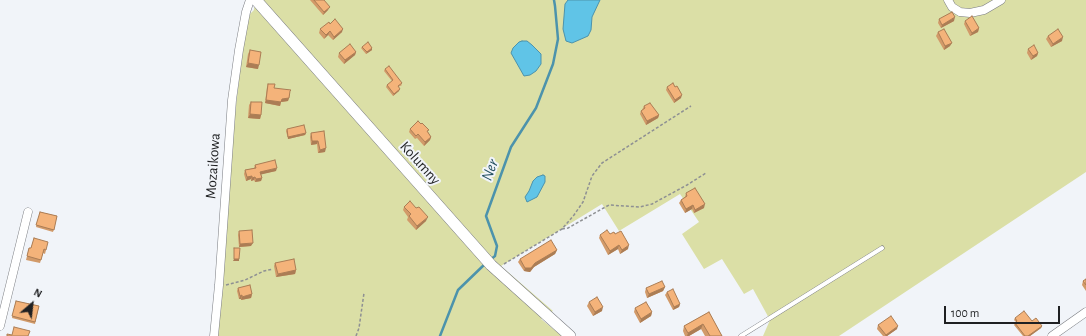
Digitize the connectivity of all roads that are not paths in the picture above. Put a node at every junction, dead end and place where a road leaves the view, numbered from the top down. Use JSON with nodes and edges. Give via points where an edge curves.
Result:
{"nodes":[{"id":1,"x":250,"y":0,"type":"edge"},
{"id":2,"x":256,"y":0,"type":"edge"},
{"id":3,"x":948,"y":0,"type":"edge"},
{"id":4,"x":1001,"y":0,"type":"edge"},
{"id":5,"x":28,"y":212,"type":"dead end"},
{"id":6,"x":882,"y":248,"type":"dead end"},
{"id":7,"x":1086,"y":312,"type":"edge"},
{"id":8,"x":0,"y":326,"type":"edge"},
{"id":9,"x":214,"y":336,"type":"edge"},
{"id":10,"x":570,"y":336,"type":"edge"},
{"id":11,"x":741,"y":336,"type":"edge"},
{"id":12,"x":1052,"y":336,"type":"edge"}],
"edges":[{"from":1,"to":9,"type":"street","name":"Mozaikowa","via":[[232,100]]},
{"from":2,"to":10,"type":"street","name":"Kolumny","via":[[494,268]]},
{"from":3,"to":4,"type":"street","via":[[952,7],[960,12],[970,13],[984,10]]},
{"from":5,"to":8,"type":"street"},
{"from":6,"to":11,"type":"lane"},
{"from":7,"to":12,"type":"street"}]}
